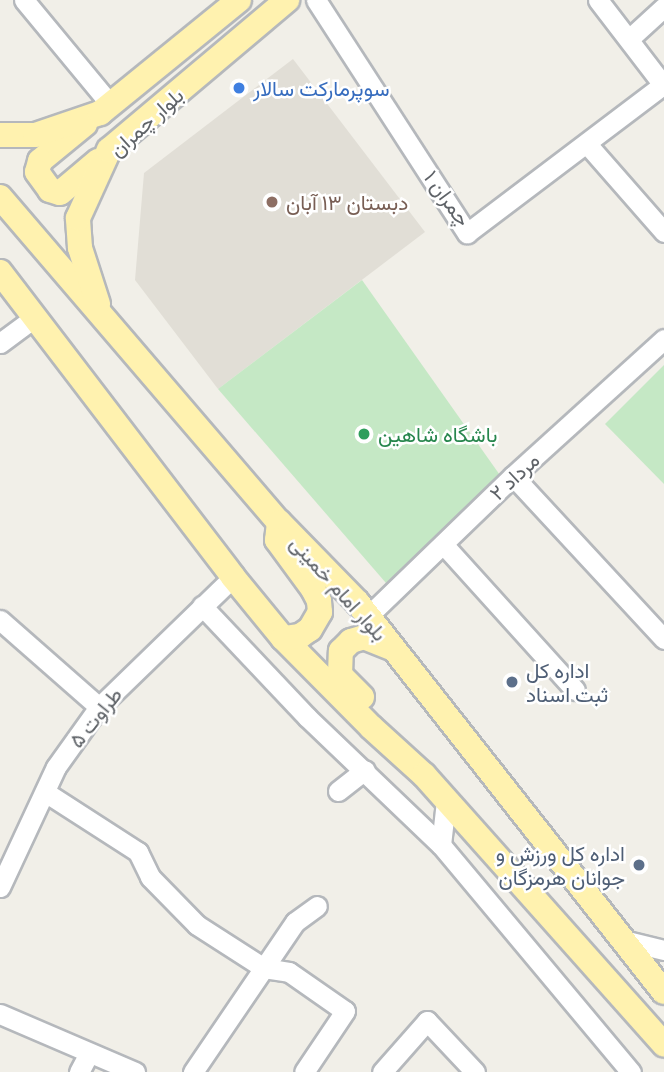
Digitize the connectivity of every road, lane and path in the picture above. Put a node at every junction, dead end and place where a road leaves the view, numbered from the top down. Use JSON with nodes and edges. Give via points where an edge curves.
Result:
{"nodes":[{"id":1,"x":24,"y":0,"type":"edge"},
{"id":2,"x":239,"y":0,"type":"edge"},
{"id":3,"x":287,"y":0,"type":"edge"},
{"id":4,"x":316,"y":0,"type":"edge"},
{"id":5,"x":598,"y":0,"type":"edge"},
{"id":6,"x":664,"y":7,"type":"edge"},
{"id":7,"x":629,"y":38,"type":"junction"},
{"id":8,"x":663,"y":85,"type":"edge"},
{"id":9,"x":105,"y":109,"type":"junction"},
{"id":10,"x":0,"y":135,"type":"edge"},
{"id":11,"x":587,"y":144,"type":"junction"},
{"id":12,"x":109,"y":150,"type":"junction"},
{"id":13,"x":0,"y":197,"type":"edge"},
{"id":14,"x":664,"y":232,"type":"edge"},
{"id":15,"x":0,"y":272,"type":"edge"},
{"id":16,"x":35,"y":317,"type":"junction"},
{"id":17,"x":104,"y":321,"type":"junction"},
{"id":18,"x":664,"y":339,"type":"edge"},
{"id":19,"x":0,"y":343,"type":"edge"},
{"id":20,"x":513,"y":476,"type":"junction"},
{"id":21,"x":279,"y":522,"type":"junction"},
{"id":22,"x":443,"y":544,"type":"junction"},
{"id":23,"x":233,"y":577,"type":"junction"},
{"id":24,"x":202,"y":606,"type":"junction"},
{"id":25,"x":368,"y":617,"type":"junction"},
{"id":26,"x":0,"y":620,"type":"edge"},
{"id":27,"x":283,"y":638,"type":"junction"},
{"id":28,"x":664,"y":639,"type":"edge"},
{"id":29,"x":394,"y":649,"type":"junction"},
{"id":30,"x":575,"y":691,"type":"dead end"},
{"id":31,"x":99,"y":706,"type":"junction"},
{"id":32,"x":365,"y":770,"type":"junction"},
{"id":33,"x":424,"y":775,"type":"junction"},
{"id":34,"x":338,"y":791,"type":"dead end"},
{"id":35,"x":45,"y":792,"type":"junction"},
{"id":36,"x":446,"y":801,"type":"junction"},
{"id":37,"x":441,"y":845,"type":"junction"},
{"id":38,"x":0,"y":887,"type":"edge"},
{"id":39,"x":317,"y":906,"type":"dead end"},
{"id":40,"x":622,"y":940,"type":"junction"},
{"id":41,"x":664,"y":950,"type":"edge"},
{"id":42,"x":264,"y":968,"type":"junction"},
{"id":43,"x":664,"y":992,"type":"edge"},
{"id":44,"x":0,"y":1014,"type":"edge"},
{"id":45,"x":664,"y":1044,"type":"edge"},
{"id":46,"x":89,"y":1052,"type":"junction"},
{"id":47,"x":620,"y":1068,"type":"edge"},
{"id":48,"x":79,"y":1072,"type":"edge"},
{"id":49,"x":135,"y":1072,"type":"edge"},
{"id":50,"x":193,"y":1072,"type":"edge"},
{"id":51,"x":304,"y":1072,"type":"edge"},
{"id":52,"x":382,"y":1072,"type":"edge"},
{"id":53,"x":475,"y":1072,"type":"edge"}],
"edges":[{"from":1,"to":9,"type":"street"},
{"from":2,"to":9,"type":"main road","name":"بلوار چمران"},
{"from":3,"to":12,"type":"main road","name":"بلوار چمران"},
{"from":4,"to":11,"type":"street","name":"چمران ۱","via":[[467,233]]},
{"from":5,"to":7,"type":"street"},
{"from":6,"to":7,"type":"street"},
{"from":7,"to":8,"type":"street"},
{"from":8,"to":11,"type":"street","name":"چمران ۱"},
{"from":9,"to":10,"type":"main road","name":"بلوار چمران","via":[[35,135]]},
{"from":9,"to":12,"type":"main road","via":[[40,161],[37,172],[50,190],[60,193]]},
{"from":11,"to":14,"type":"street"},
{"from":12,"to":17,"type":"main road","name":"بلوار چمران","via":[[78,218],[85,268]]},
{"from":13,"to":17,"type":"main road","name":"بلوار امام خمینی"},
{"from":15,"to":16,"type":"main road"},
{"from":16,"to":19,"type":"street"},
{"from":16,"to":23,"type":"main road"},
{"from":17,"to":21,"type":"main road","name":"بلوار امام خمینی"},
{"from":18,"to":20,"type":"street","name":"مرداد ۲"},
{"from":20,"to":22,"type":"street","name":"مرداد ۲"},
{"from":20,"to":28,"type":"street"},
{"from":21,"to":25,"type":"main road","name":"بلوار امام خمینی"},
{"from":21,"to":27,"type":"main road","via":[[277,540],[313,589],[320,612],[310,629]]},
{"from":22,"to":25,"type":"street","name":"مرداد ۲"},
{"from":22,"to":30,"type":"street"},
{"from":23,"to":24,"type":"street","name":"طراوت ۵"},
{"from":23,"to":27,"type":"main road"},
{"from":24,"to":31,"type":"street","name":"طراوت ۵"},
{"from":24,"to":32,"type":"street","via":[[307,717]]},
{"from":25,"to":29,"type":"main road","name":"بلوار امام خمینی"},
{"from":26,"to":31,"type":"street"},
{"from":27,"to":33,"type":"main road"},
{"from":29,"to":33,"type":"main road","via":[[364,637],[351,641],[341,651],[340,675],[375,710]]},
{"from":29,"to":40,"type":"main road","name":"بلوار امام خمینی"},
{"from":31,"to":35,"type":"street","name":"طراوت ۵","via":[[56,767]]},
{"from":32,"to":34,"type":"street"},
{"from":32,"to":37,"type":"street"},
{"from":33,"to":36,"type":"main road"},
{"from":35,"to":38,"type":"street","name":"طراوت ۵"},
{"from":35,"to":42,"type":"street","via":[[138,852],[149,877],[197,925]]},
{"from":36,"to":37,"type":"street"},
{"from":36,"to":45,"type":"main road"},
{"from":37,"to":47,"type":"street"},
{"from":39,"to":42,"type":"street","via":[[295,922]]},
{"from":40,"to":41,"type":"street"},
{"from":40,"to":43,"type":"main road","name":"بلوار امام خمینی"},
{"from":42,"to":50,"type":"street"},
{"from":42,"to":51,"type":"street","via":[[289,972],[345,1011]]},
{"from":44,"to":46,"type":"street"},
{"from":46,"to":48,"type":"street"},
{"from":46,"to":49,"type":"street"},
{"from":52,"to":53,"type":"street","via":[[427,1021]]}]}
